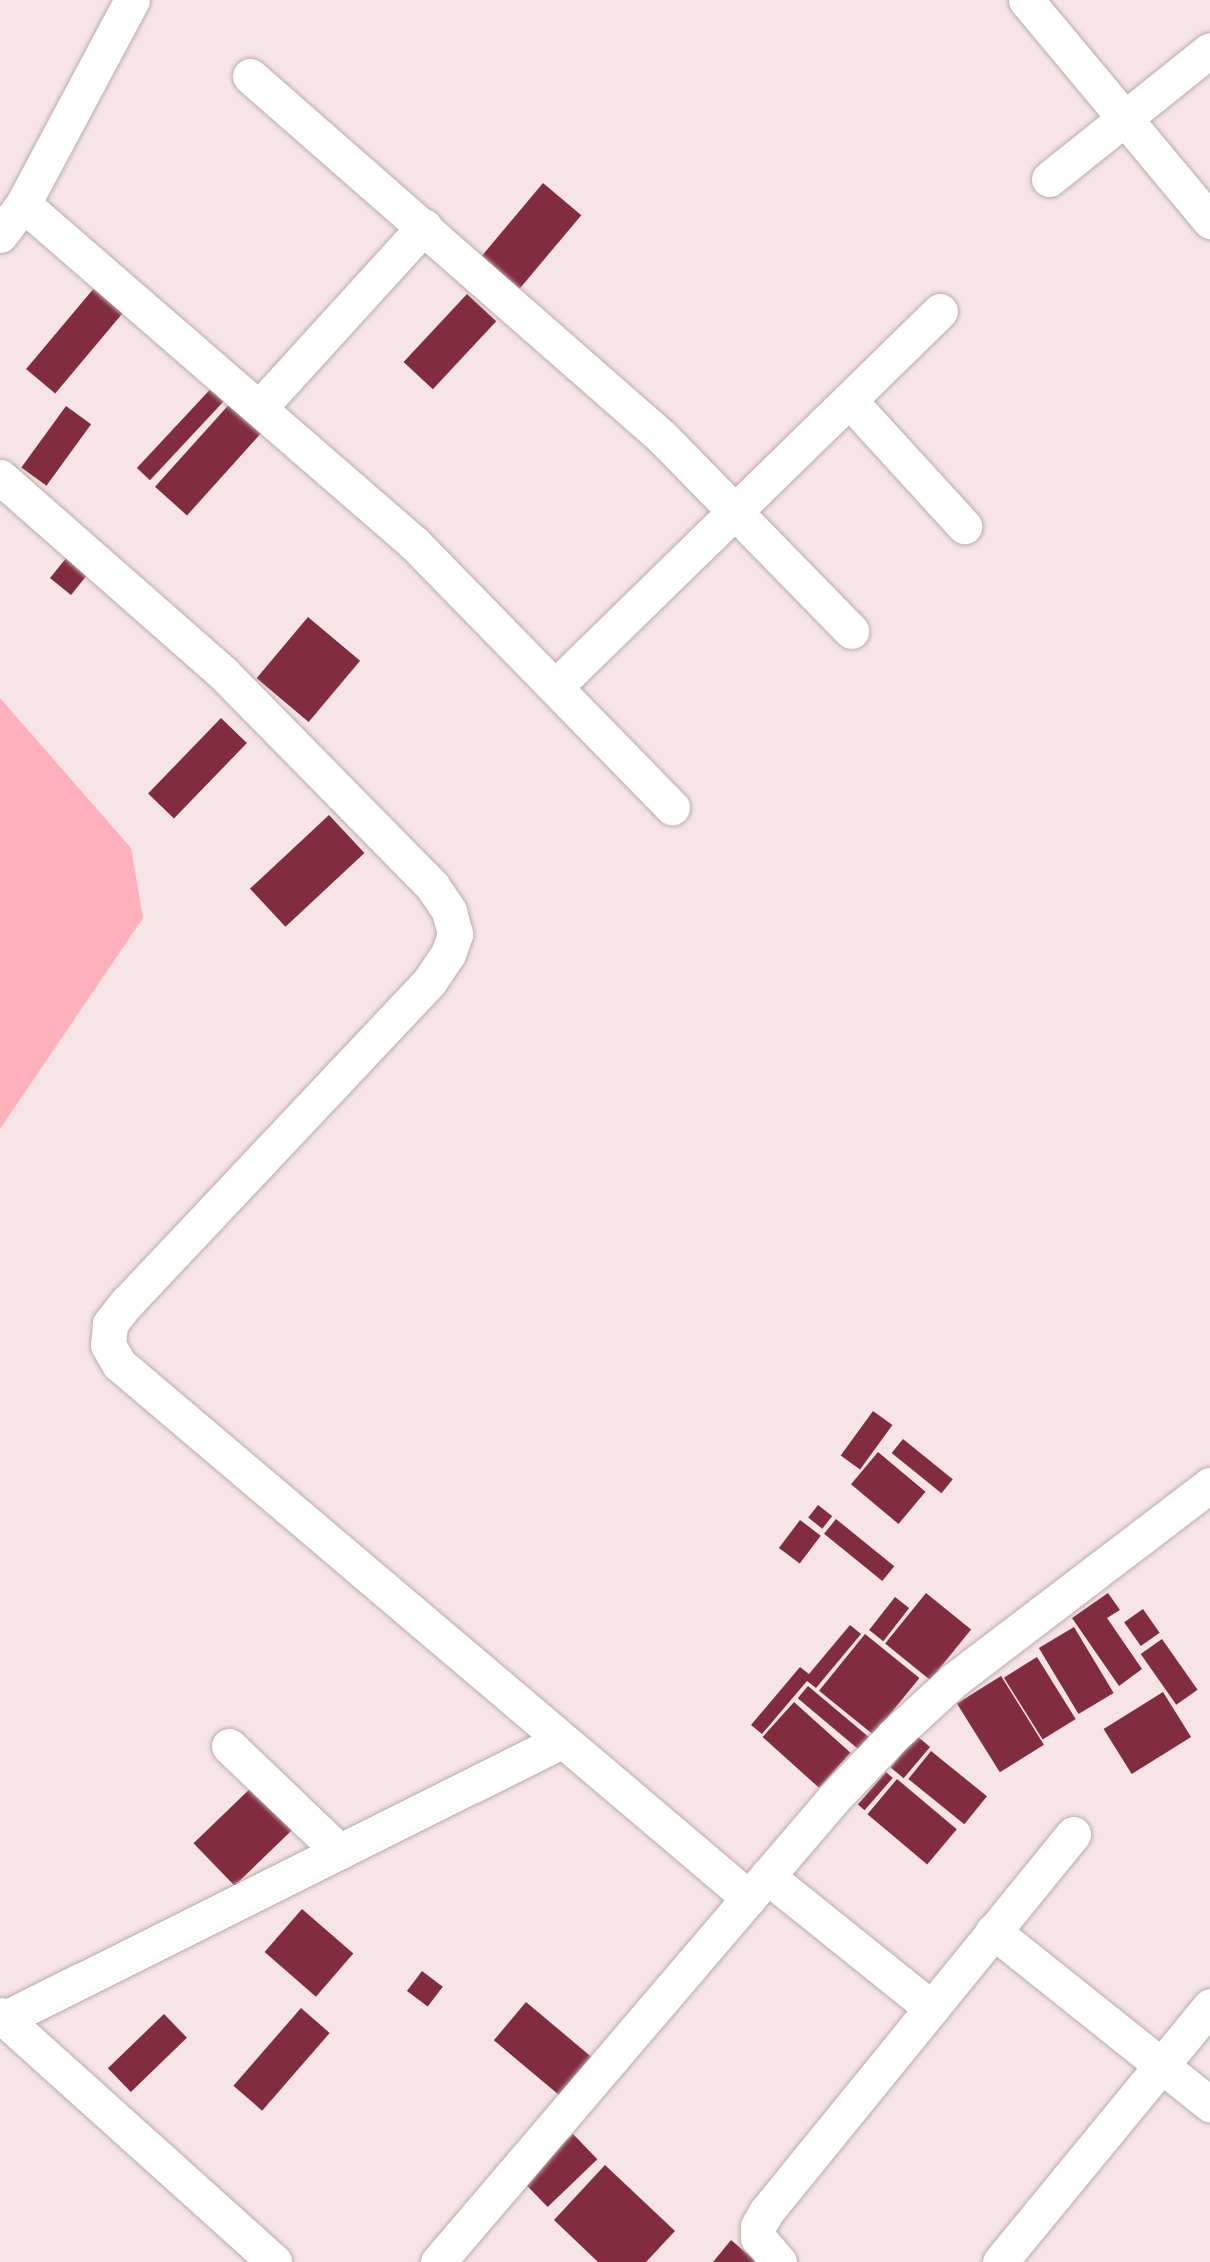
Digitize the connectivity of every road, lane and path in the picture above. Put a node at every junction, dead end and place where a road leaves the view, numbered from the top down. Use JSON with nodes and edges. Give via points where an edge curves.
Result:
{"nodes":[{"id":1,"x":132,"y":0,"type":"edge"},
{"id":2,"x":1026,"y":0,"type":"edge"},
{"id":3,"x":1210,"y":50,"type":"edge"},
{"id":4,"x":250,"y":76,"type":"dead end"},
{"id":5,"x":1123,"y":120,"type":"junction"},
{"id":6,"x":1049,"y":179,"type":"dead end"},
{"id":7,"x":23,"y":204,"type":"junction"},
{"id":8,"x":1210,"y":221,"type":"edge"},
{"id":9,"x":424,"y":227,"type":"junction"},
{"id":10,"x":0,"y":235,"type":"edge"},
{"id":11,"x":940,"y":311,"type":"dead end"},
{"id":12,"x":849,"y":400,"type":"junction"},
{"id":13,"x":260,"y":407,"type":"junction"},
{"id":14,"x":0,"y":478,"type":"edge"},
{"id":15,"x":736,"y":510,"type":"junction"},
{"id":16,"x":964,"y":526,"type":"dead end"},
{"id":17,"x":851,"y":631,"type":"dead end"},
{"id":18,"x":555,"y":687,"type":"junction"},
{"id":19,"x":672,"y":808,"type":"dead end"},
{"id":20,"x":1210,"y":1485,"type":"edge"},
{"id":21,"x":560,"y":1741,"type":"junction"},
{"id":22,"x":230,"y":1746,"type":"dead end"},
{"id":23,"x":1073,"y":1834,"type":"dead end"},
{"id":24,"x":340,"y":1852,"type":"junction"},
{"id":25,"x":758,"y":1887,"type":"junction"},
{"id":26,"x":993,"y":1931,"type":"junction"},
{"id":27,"x":1210,"y":2006,"type":"edge"},
{"id":28,"x":931,"y":2008,"type":"junction"},
{"id":29,"x":2,"y":2017,"type":"edge"},
{"id":30,"x":1161,"y":2065,"type":"junction"},
{"id":31,"x":1210,"y":2104,"type":"edge"},
{"id":32,"x":274,"y":2262,"type":"edge"},
{"id":33,"x":438,"y":2262,"type":"edge"},
{"id":34,"x":778,"y":2262,"type":"edge"},
{"id":35,"x":1000,"y":2262,"type":"edge"}],
"edges":[{"from":1,"to":7,"type":"street"},
{"from":2,"to":5,"type":"street"},
{"from":3,"to":5,"type":"street"},
{"from":4,"to":9,"type":"street"},
{"from":5,"to":6,"type":"street"},
{"from":5,"to":8,"type":"street"},
{"from":7,"to":10,"type":"street"},
{"from":7,"to":13,"type":"street"},
{"from":9,"to":13,"type":"street"},
{"from":9,"to":15,"type":"street"},
{"from":11,"to":12,"type":"street"},
{"from":12,"to":15,"type":"street"},
{"from":12,"to":16,"type":"street"},
{"from":13,"to":18,"type":"street","via":[[415,544]]},
{"from":14,"to":21,"type":"street","via":[[224,674],[432,887],[450,911],[455,934],[430,981],[127,1302],[110,1324],[108,1345],[120,1364]]},
{"from":15,"to":17,"type":"street"},
{"from":15,"to":18,"type":"street"},
{"from":18,"to":19,"type":"street"},
{"from":20,"to":25,"type":"street","via":[[954,1680],[893,1736]]},
{"from":21,"to":24,"type":"street"},
{"from":21,"to":25,"type":"street"},
{"from":22,"to":24,"type":"street"},
{"from":23,"to":26,"type":"street"},
{"from":24,"to":29,"type":"street"},
{"from":25,"to":28,"type":"street"},
{"from":25,"to":33,"type":"street"},
{"from":26,"to":28,"type":"street"},
{"from":26,"to":30,"type":"street"},
{"from":27,"to":30,"type":"street"},
{"from":28,"to":34,"type":"street","via":[[766,2212],[758,2238]]},
{"from":29,"to":32,"type":"street"},
{"from":30,"to":31,"type":"street"},
{"from":30,"to":35,"type":"street"}]}
